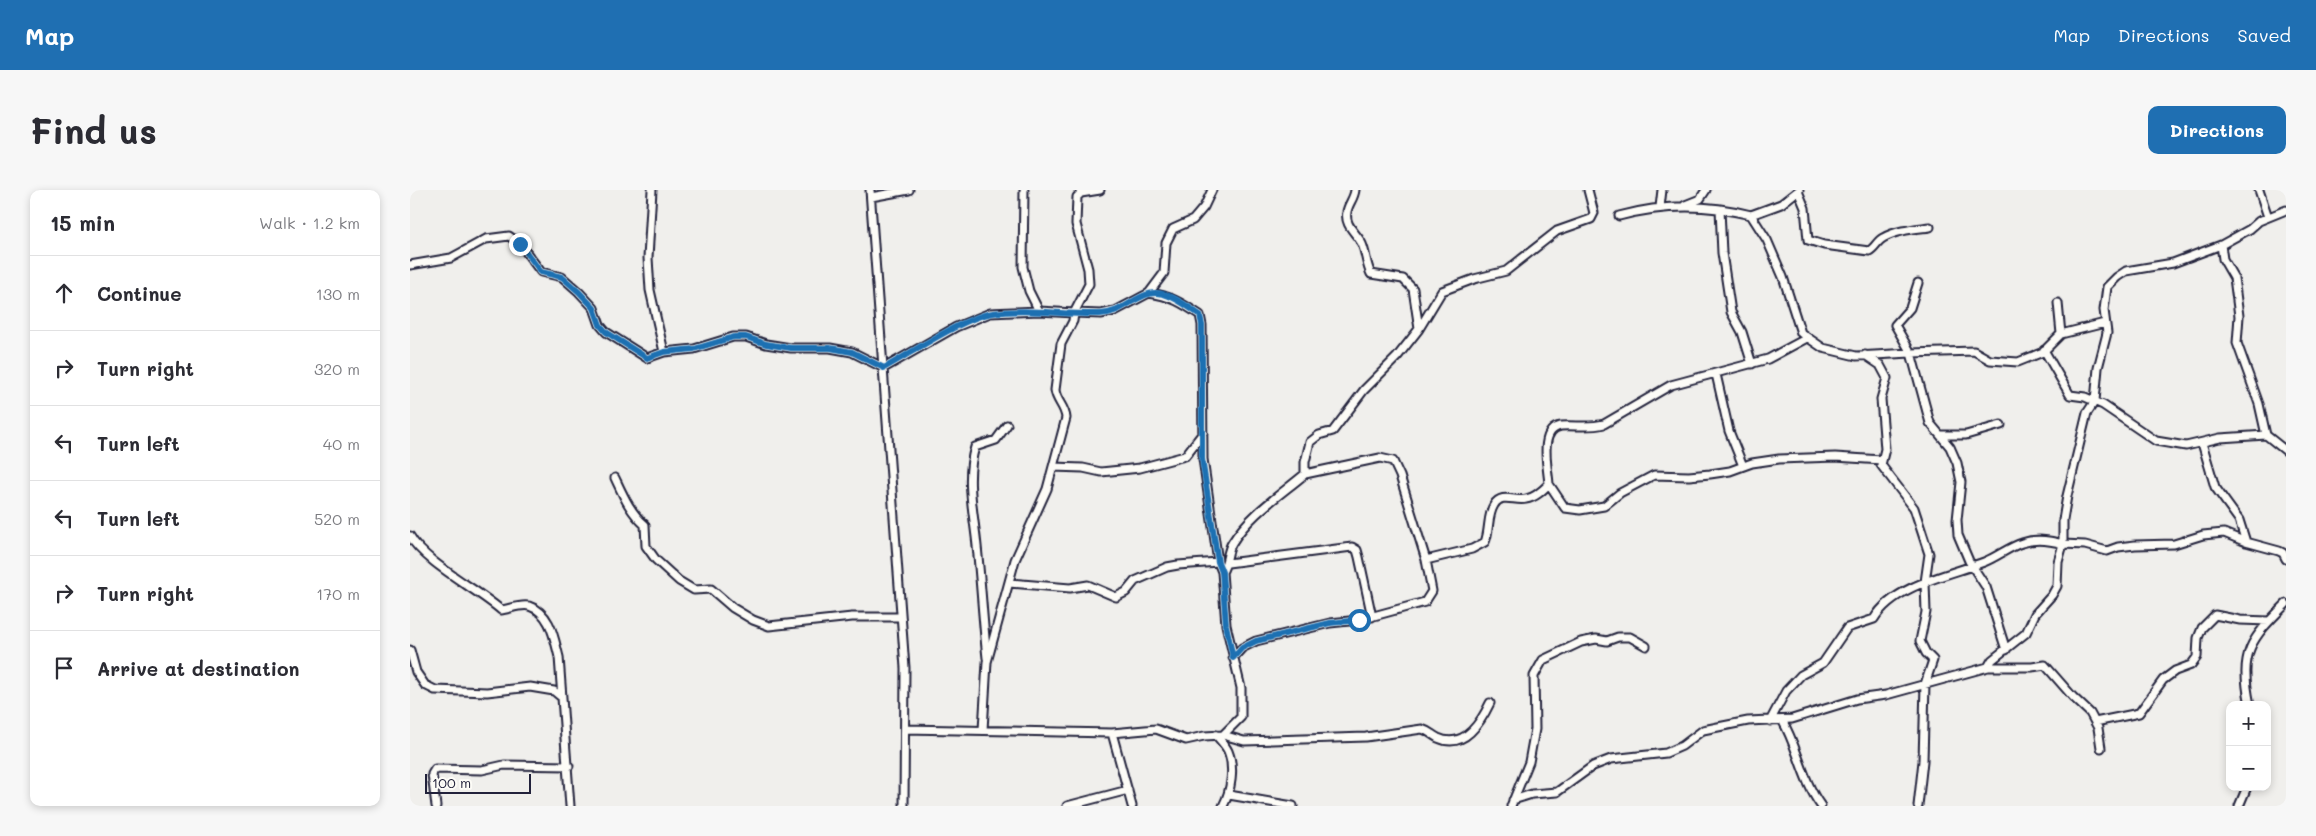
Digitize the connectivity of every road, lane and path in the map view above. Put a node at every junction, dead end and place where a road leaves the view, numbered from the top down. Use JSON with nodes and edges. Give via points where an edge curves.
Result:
{"nodes":[{"id":1,"x":652,"y":190,"type":"edge"},
{"id":2,"x":909,"y":190,"type":"edge"},
{"id":3,"x":1024,"y":190,"type":"edge"},
{"id":4,"x":1100,"y":190,"type":"edge"},
{"id":5,"x":1212,"y":190,"type":"edge"},
{"id":6,"x":1355,"y":190,"type":"edge"},
{"id":7,"x":1588,"y":190,"type":"edge"},
{"id":8,"x":1662,"y":190,"type":"edge"},
{"id":9,"x":1706,"y":190,"type":"edge"},
{"id":10,"x":1799,"y":190,"type":"edge"},
{"id":11,"x":2259,"y":190,"type":"edge"},
{"id":12,"x":871,"y":193,"type":"edge"},
{"id":13,"x":1682,"y":206,"type":"junction"},
{"id":14,"x":1660,"y":207,"type":"dead end"},
{"id":15,"x":1720,"y":209,"type":"junction"},
{"id":16,"x":2286,"y":210,"type":"edge"},
{"id":17,"x":1751,"y":214,"type":"junction"},
{"id":18,"x":1619,"y":216,"type":"dead end"},
{"id":19,"x":2268,"y":217,"type":"junction"},
{"id":20,"x":1930,"y":227,"type":"dead end"},
{"id":21,"x":2221,"y":245,"type":"junction"},
{"id":22,"x":410,"y":265,"type":"edge"},
{"id":23,"x":1918,"y":283,"type":"dead end"},
{"id":24,"x":1149,"y":293,"type":"junction"},
{"id":25,"x":2058,"y":303,"type":"dead end"},
{"id":26,"x":1039,"y":311,"type":"junction"},
{"id":27,"x":1074,"y":313,"type":"junction"},
{"id":28,"x":2105,"y":323,"type":"junction"},
{"id":29,"x":1419,"y":329,"type":"junction"},
{"id":30,"x":2061,"y":334,"type":"junction"},
{"id":31,"x":1807,"y":338,"type":"junction"},
{"id":32,"x":2044,"y":350,"type":"junction"},
{"id":33,"x":664,"y":352,"type":"junction"},
{"id":34,"x":1911,"y":353,"type":"junction"},
{"id":35,"x":1866,"y":355,"type":"junction"},
{"id":36,"x":1752,"y":364,"type":"junction"},
{"id":37,"x":884,"y":368,"type":"junction"},
{"id":38,"x":1716,"y":374,"type":"junction"},
{"id":39,"x":2095,"y":402,"type":"junction"},
{"id":40,"x":2001,"y":425,"type":"dead end"},
{"id":41,"x":1007,"y":426,"type":"dead end"},
{"id":42,"x":1203,"y":433,"type":"junction"},
{"id":43,"x":1941,"y":435,"type":"junction"},
{"id":44,"x":2266,"y":435,"type":"junction"},
{"id":45,"x":2202,"y":443,"type":"junction"},
{"id":46,"x":2286,"y":451,"type":"edge"},
{"id":47,"x":1882,"y":460,"type":"junction"},
{"id":48,"x":1743,"y":466,"type":"junction"},
{"id":49,"x":1053,"y":467,"type":"junction"},
{"id":50,"x":1305,"y":474,"type":"junction"},
{"id":51,"x":615,"y":478,"type":"dead end"},
{"id":52,"x":1549,"y":484,"type":"junction"},
{"id":53,"x":410,"y":536,"type":"edge"},
{"id":54,"x":2246,"y":542,"type":"junction"},
{"id":55,"x":2063,"y":544,"type":"junction"},
{"id":56,"x":2285,"y":553,"type":"edge"},
{"id":57,"x":1426,"y":560,"type":"junction"},
{"id":58,"x":1218,"y":562,"type":"junction"},
{"id":59,"x":1228,"y":563,"type":"junction"},
{"id":60,"x":1972,"y":565,"type":"junction"},
{"id":61,"x":1222,"y":572,"type":"junction"},
{"id":62,"x":1925,"y":582,"type":"junction"},
{"id":63,"x":1009,"y":583,"type":"junction"},
{"id":64,"x":2286,"y":604,"type":"edge"},
{"id":65,"x":902,"y":617,"type":"junction"},
{"id":66,"x":1372,"y":617,"type":"junction"},
{"id":67,"x":2269,"y":621,"type":"junction"},
{"id":68,"x":1646,"y":646,"type":"dead end"},
{"id":69,"x":410,"y":650,"type":"edge"},
{"id":70,"x":2006,"y":650,"type":"junction"},
{"id":71,"x":1233,"y":658,"type":"junction"},
{"id":72,"x":987,"y":662,"type":"junction"},
{"id":73,"x":1988,"y":667,"type":"junction"},
{"id":74,"x":1926,"y":684,"type":"junction"},
{"id":75,"x":560,"y":696,"type":"junction"},
{"id":76,"x":2250,"y":701,"type":"edge"},
{"id":77,"x":1490,"y":703,"type":"dead end"},
{"id":78,"x":1782,"y":720,"type":"junction"},
{"id":79,"x":1770,"y":721,"type":"junction"},
{"id":80,"x":2095,"y":722,"type":"junction"},
{"id":81,"x":905,"y":729,"type":"junction"},
{"id":82,"x":982,"y":730,"type":"junction"},
{"id":83,"x":1112,"y":733,"type":"junction"},
{"id":84,"x":1219,"y":736,"type":"junction"},
{"id":85,"x":2101,"y":748,"type":"dead end"},
{"id":86,"x":568,"y":766,"type":"junction"},
{"id":87,"x":1128,"y":790,"type":"junction"},
{"id":88,"x":2245,"y":791,"type":"edge"},
{"id":89,"x":1229,"y":795,"type":"junction"},
{"id":90,"x":1512,"y":803,"type":"edge"},
{"id":91,"x":436,"y":806,"type":"edge"},
{"id":92,"x":570,"y":806,"type":"edge"},
{"id":93,"x":904,"y":806,"type":"edge"},
{"id":94,"x":1067,"y":806,"type":"edge"},
{"id":95,"x":1132,"y":806,"type":"edge"},
{"id":96,"x":1223,"y":806,"type":"edge"},
{"id":97,"x":1293,"y":806,"type":"edge"},
{"id":98,"x":1821,"y":806,"type":"edge"},
{"id":99,"x":1918,"y":806,"type":"edge"},
{"id":100,"x":2239,"y":806,"type":"edge"}],
"edges":[{"from":1,"to":33,"type":"street","via":[[648,258],[650,290]]},
{"from":2,"to":12,"type":"street"},
{"from":3,"to":26,"type":"street","via":[[1024,268],[1029,291]]},
{"from":4,"to":27,"type":"street","via":[[1081,193],[1077,197],[1076,224],[1089,284]]},
{"from":5,"to":24,"type":"street","via":[[1193,220],[1173,228],[1166,243],[1164,273]]},
{"from":6,"to":29,"type":"street","via":[[1347,212],[1347,223],[1362,244],[1371,274],[1402,280],[1413,289]]},
{"from":7,"to":29,"type":"street","via":[[1594,213],[1591,219],[1557,231],[1506,271],[1442,291]]},
{"from":8,"to":14,"type":"street"},
{"from":9,"to":13,"type":"street","via":[[1700,199]]},
{"from":10,"to":17,"type":"street","via":[[1781,204]]},
{"from":10,"to":20,"type":"street","via":[[1805,208],[1808,240],[1824,245],[1869,251],[1880,239],[1891,234]]},
{"from":11,"to":19,"type":"street"},
{"from":12,"to":37,"type":"street"},
{"from":13,"to":15,"type":"street"},
{"from":13,"to":18,"type":"street"},
{"from":15,"to":17,"type":"street"},
{"from":15,"to":36,"type":"street","via":[[1722,252],[1731,312],[1742,332]]},
{"from":16,"to":19,"type":"street"},
{"from":17,"to":31,"type":"street","via":[[1767,240],[1783,277],[1797,324]]},
{"from":19,"to":21,"type":"street"},
{"from":21,"to":28,"type":"street","via":[[2173,264],[2135,269],[2117,276],[2107,287]]},
{"from":21,"to":44,"type":"street","via":[[2223,259],[2234,278],[2239,316],[2237,343],[2259,404]]},
{"from":22,"to":33,"type":"street","via":[[452,258],[486,239],[509,236],[520,244],[541,272],[562,277],[579,292],[594,308],[606,332],[647,358]]},
{"from":23,"to":34,"type":"street","via":[[1910,308],[1895,325]]},
{"from":24,"to":27,"type":"street","via":[[1115,311]]},
{"from":24,"to":42,"type":"street","via":[[1168,296],[1200,315]]},
{"from":25,"to":30,"type":"street"},
{"from":26,"to":27,"type":"street"},
{"from":26,"to":37,"type":"street","via":[[990,313],[956,327]]},
{"from":27,"to":49,"type":"street","via":[[1061,344],[1055,390],[1066,418]]},
{"from":28,"to":30,"type":"street"},
{"from":28,"to":39,"type":"street","via":[[2107,333],[2098,368]]},
{"from":29,"to":50,"type":"street","via":[[1364,390],[1333,432],[1318,435],[1310,442]]},
{"from":30,"to":32,"type":"street"},
{"from":31,"to":35,"type":"street","via":[[1823,348],[1856,356]]},
{"from":31,"to":36,"type":"street","via":[[1782,353]]},
{"from":32,"to":34,"type":"street","via":[[2018,362],[1990,360],[1974,351]]},
{"from":32,"to":39,"type":"street","via":[[2070,395]]},
{"from":33,"to":37,"type":"street","via":[[746,337],[791,348],[830,348],[852,352]]},
{"from":34,"to":35,"type":"street"},
{"from":34,"to":43,"type":"street","via":[[1930,423]]},
{"from":35,"to":47,"type":"street","via":[[1880,365],[1887,378],[1881,399],[1885,449]]},
{"from":36,"to":38,"type":"street"},
{"from":37,"to":65,"type":"street"},
{"from":38,"to":48,"type":"street","via":[[1729,430]]},
{"from":38,"to":52,"type":"street","via":[[1671,385],[1604,424],[1594,427],[1559,426],[1551,430],[1546,437]]},
{"from":39,"to":45,"type":"street","via":[[2156,441],[2186,446]]},
{"from":39,"to":55,"type":"street","via":[[2087,414],[2067,496]]},
{"from":40,"to":43,"type":"street","via":[[1966,435]]},
{"from":41,"to":72,"type":"street","via":[[996,440],[975,447],[971,461]]},
{"from":42,"to":49,"type":"street","via":[[1185,456],[1140,468],[1101,472]]},
{"from":42,"to":58,"type":"street","via":[[1202,459]]},
{"from":43,"to":60,"type":"street","via":[[1957,463],[1961,482],[1958,535]]},
{"from":44,"to":45,"type":"street","via":[[2220,438]]},
{"from":44,"to":46,"type":"street"},
{"from":45,"to":54,"type":"street","via":[[2216,487],[2239,520]]},
{"from":47,"to":48,"type":"street","via":[[1835,456],[1779,459]]},
{"from":47,"to":62,"type":"street","via":[[1881,464],[1914,508],[1923,531],[1929,554]]},
{"from":48,"to":52,"type":"street","via":[[1710,474],[1654,475],[1620,493],[1604,506],[1580,510],[1565,508]]},
{"from":49,"to":63,"type":"street"},
{"from":50,"to":57,"type":"street","via":[[1380,458],[1393,461]]},
{"from":50,"to":59,"type":"street","via":[[1240,531],[1230,546]]},
{"from":51,"to":65,"type":"street","via":[[637,518],[645,525],[646,546],[656,560],[694,590],[711,589],[753,620],[769,626],[852,617]]},
{"from":52,"to":57,"type":"street","via":[[1526,500],[1506,497],[1495,503],[1485,542],[1472,549]]},
{"from":53,"to":75,"type":"street","via":[[439,565],[502,610],[527,606],[544,615],[559,658]]},
{"from":54,"to":55,"type":"street","via":[[2224,533],[2203,535],[2174,544],[2135,545],[2106,551],[2085,545]]},
{"from":54,"to":56,"type":"street"},
{"from":55,"to":60,"type":"street","via":[[2047,539],[2022,543]]},
{"from":55,"to":70,"type":"street","via":[[2057,586],[2035,614],[2026,633]]},
{"from":57,"to":66,"type":"street","via":[[1432,585],[1430,598]]},
{"from":58,"to":61,"type":"street"},
{"from":58,"to":63,"type":"street","via":[[1167,567],[1135,581],[1126,592],[1116,597],[1088,585],[1070,588]]},
{"from":59,"to":61,"type":"street"},
{"from":59,"to":66,"type":"street","via":[[1352,547],[1360,557]]},
{"from":60,"to":62,"type":"street"},
{"from":60,"to":70,"type":"street","via":[[1986,587]]},
{"from":61,"to":71,"type":"street","via":[[1226,625]]},
{"from":62,"to":74,"type":"street","via":[[1926,612],[1920,640],[1933,660]]},
{"from":62,"to":79,"type":"street","via":[[1896,595],[1874,619],[1847,628],[1823,663],[1801,676],[1786,691]]},
{"from":63,"to":72,"type":"street"},
{"from":64,"to":67,"type":"street"},
{"from":65,"to":81,"type":"street"},
{"from":66,"to":71,"type":"street","via":[[1330,623],[1256,641],[1242,648]]},
{"from":67,"to":76,"type":"street","via":[[2249,647],[2246,668]]},
{"from":67,"to":80,"type":"street","via":[[2215,615],[2202,628],[2197,657],[2191,665],[2163,680],[2139,713]]},
{"from":68,"to":90,"type":"street","via":[[1630,637],[1607,641],[1596,639],[1581,642],[1543,660],[1534,676],[1535,729],[1529,762]]},
{"from":69,"to":75,"type":"street","via":[[416,672],[426,685],[435,690],[487,692],[530,687],[554,691]]},
{"from":70,"to":73,"type":"street"},
{"from":71,"to":84,"type":"street","via":[[1241,688],[1242,717]]},
{"from":72,"to":82,"type":"street"},
{"from":73,"to":74,"type":"street"},
{"from":73,"to":80,"type":"street","via":[[2045,665],[2090,712]]},
{"from":74,"to":78,"type":"street"},
{"from":74,"to":99,"type":"street"},
{"from":75,"to":86,"type":"street"},
{"from":77,"to":84,"type":"street","via":[[1481,723],[1462,739],[1450,742],[1422,729],[1366,737],[1244,741]]},
{"from":78,"to":79,"type":"street"},
{"from":78,"to":98,"type":"street","via":[[1808,785]]},
{"from":79,"to":90,"type":"street","via":[[1748,721],[1704,730],[1666,753],[1611,759],[1593,766],[1557,792],[1532,794]]},
{"from":80,"to":85,"type":"street"},
{"from":81,"to":82,"type":"street"},
{"from":81,"to":93,"type":"street"},
{"from":82,"to":83,"type":"street"},
{"from":83,"to":84,"type":"street","via":[[1156,729],[1186,740]]},
{"from":83,"to":87,"type":"street"},
{"from":84,"to":89,"type":"street","via":[[1228,750],[1231,767]]},
{"from":86,"to":91,"type":"street","via":[[435,769],[432,774]]},
{"from":86,"to":92,"type":"street"},
{"from":87,"to":94,"type":"street"},
{"from":87,"to":95,"type":"street"},
{"from":88,"to":100,"type":"street"},
{"from":89,"to":96,"type":"street"},
{"from":89,"to":97,"type":"street"}]}
